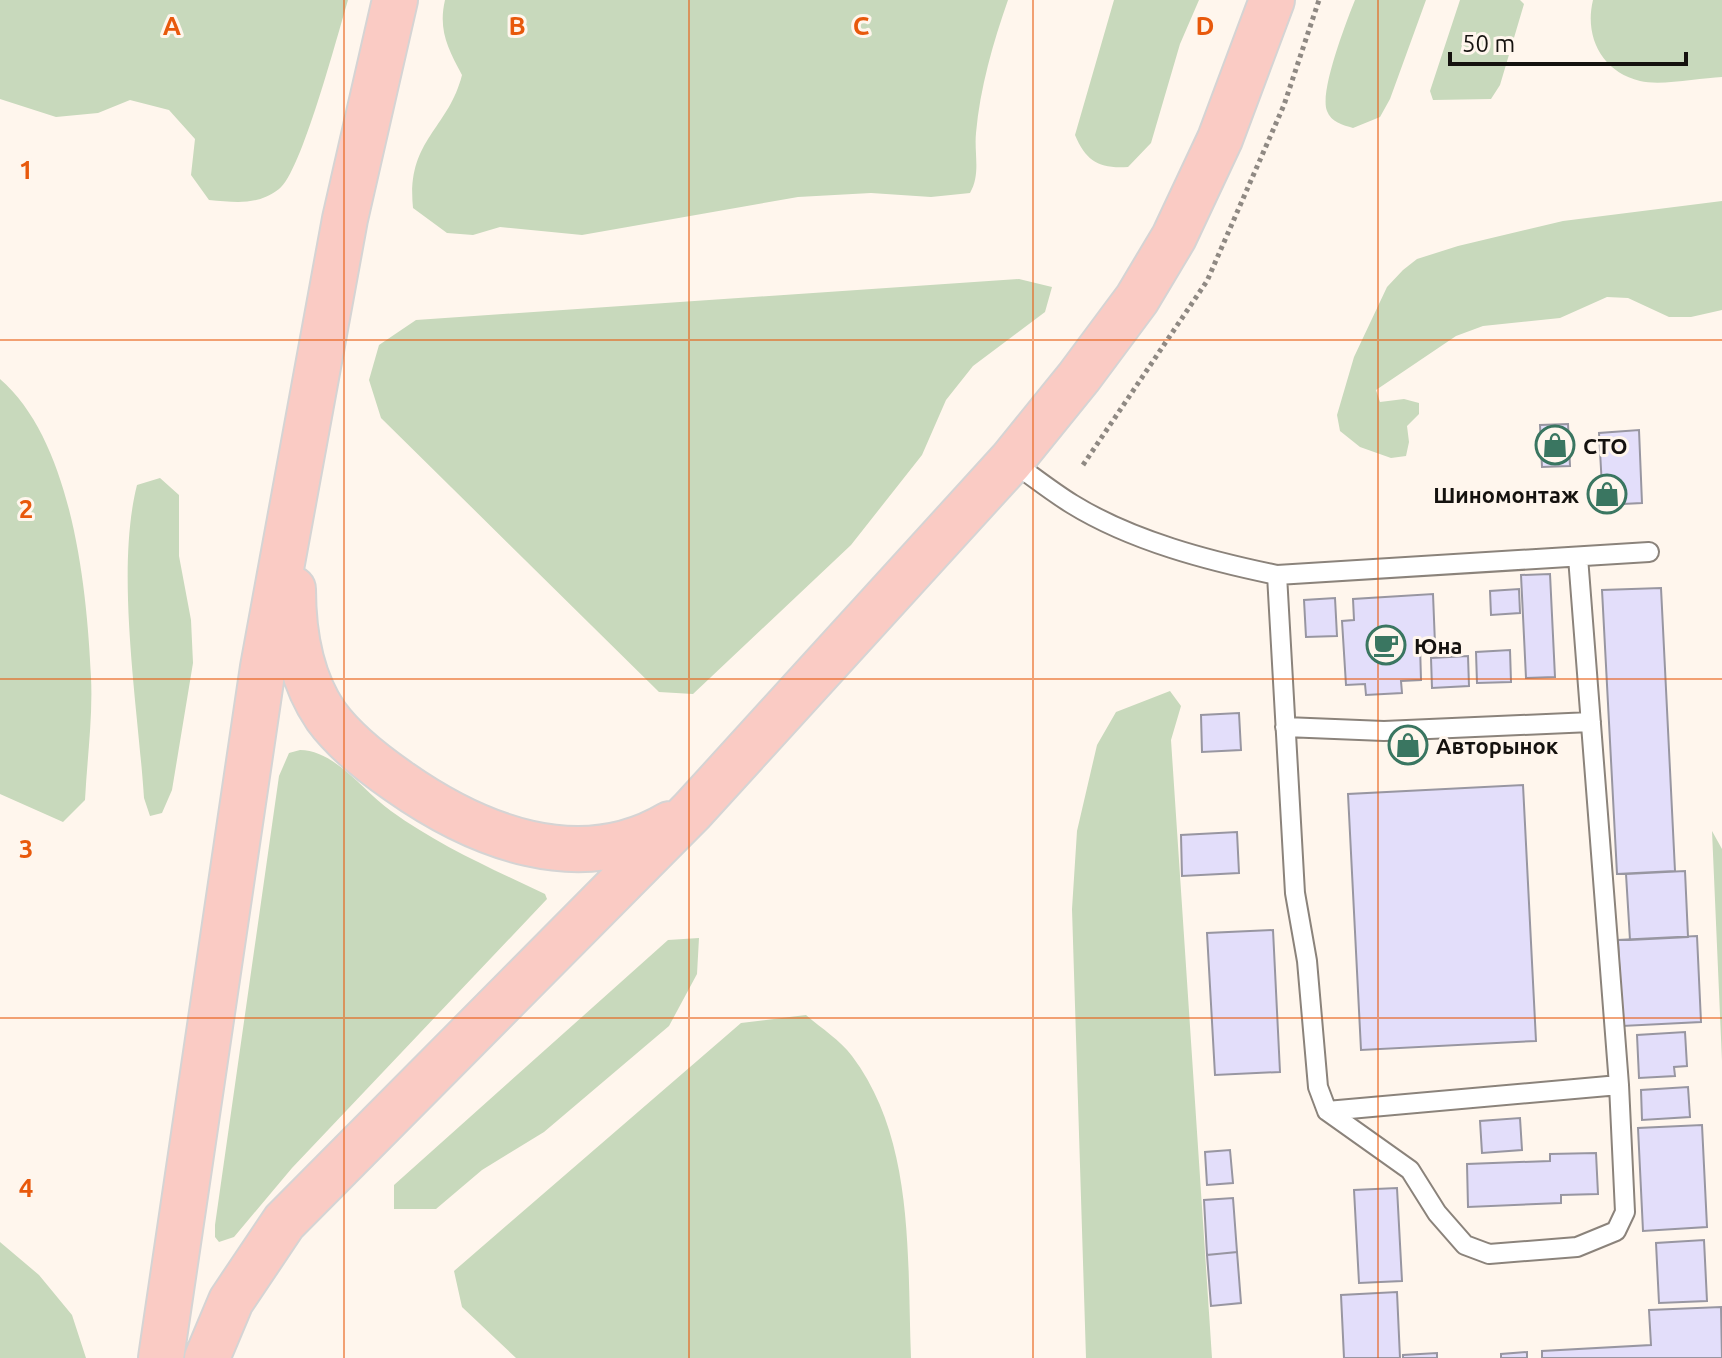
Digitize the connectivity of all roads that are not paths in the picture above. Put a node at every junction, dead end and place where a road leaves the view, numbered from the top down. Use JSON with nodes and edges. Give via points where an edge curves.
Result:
{"nodes":[{"id":1,"x":395,"y":0,"type":"edge"},
{"id":2,"x":1272,"y":0,"type":"edge"},
{"id":3,"x":1011,"y":461,"type":"junction"},
{"id":4,"x":297,"y":477,"type":"junction"},
{"id":5,"x":1649,"y":552,"type":"dead end"},
{"id":6,"x":1578,"y":557,"type":"junction"},
{"id":7,"x":1277,"y":575,"type":"junction"},
{"id":8,"x":1591,"y":722,"type":"junction"},
{"id":9,"x":1285,"y":727,"type":"junction"},
{"id":10,"x":692,"y":811,"type":"junction"},
{"id":11,"x":1619,"y":1085,"type":"junction"},
{"id":12,"x":1327,"y":1111,"type":"junction"},
{"id":13,"x":161,"y":1358,"type":"edge"},
{"id":14,"x":207,"y":1358,"type":"edge"}],
"edges":[{"from":1,"to":4,"type":"main road","via":[[345,219]]},
{"from":2,"to":3,"type":"main road","via":[[1220,139],[1174,237],[1137,299]]},
{"from":3,"to":7,"type":"lane","via":[[1074,505],[1124,529],[1224,564]]},
{"from":3,"to":10,"type":"main road"},
{"from":4,"to":10,"type":"main road","via":[[293,604],[301,663],[326,716],[377,767],[472,826],[512,841],[557,849],[623,844]]},
{"from":4,"to":13,"type":"main road","via":[[263,667]]},
{"from":5,"to":6,"type":"lane"},
{"from":6,"to":7,"type":"lane"},
{"from":6,"to":8,"type":"lane"},
{"from":7,"to":9,"type":"lane"},
{"from":8,"to":9,"type":"lane","via":[[1384,731]]},
{"from":8,"to":11,"type":"lane"},
{"from":9,"to":12,"type":"lane","via":[[1295,893],[1318,1087]]},
{"from":10,"to":14,"type":"main road","via":[[284,1222],[231,1301]]},
{"from":11,"to":12,"type":"lane"},
{"from":11,"to":12,"type":"lane","via":[[1625,1212],[1616,1231],[1577,1247],[1489,1254],[1465,1245],[1410,1170]]}]}
